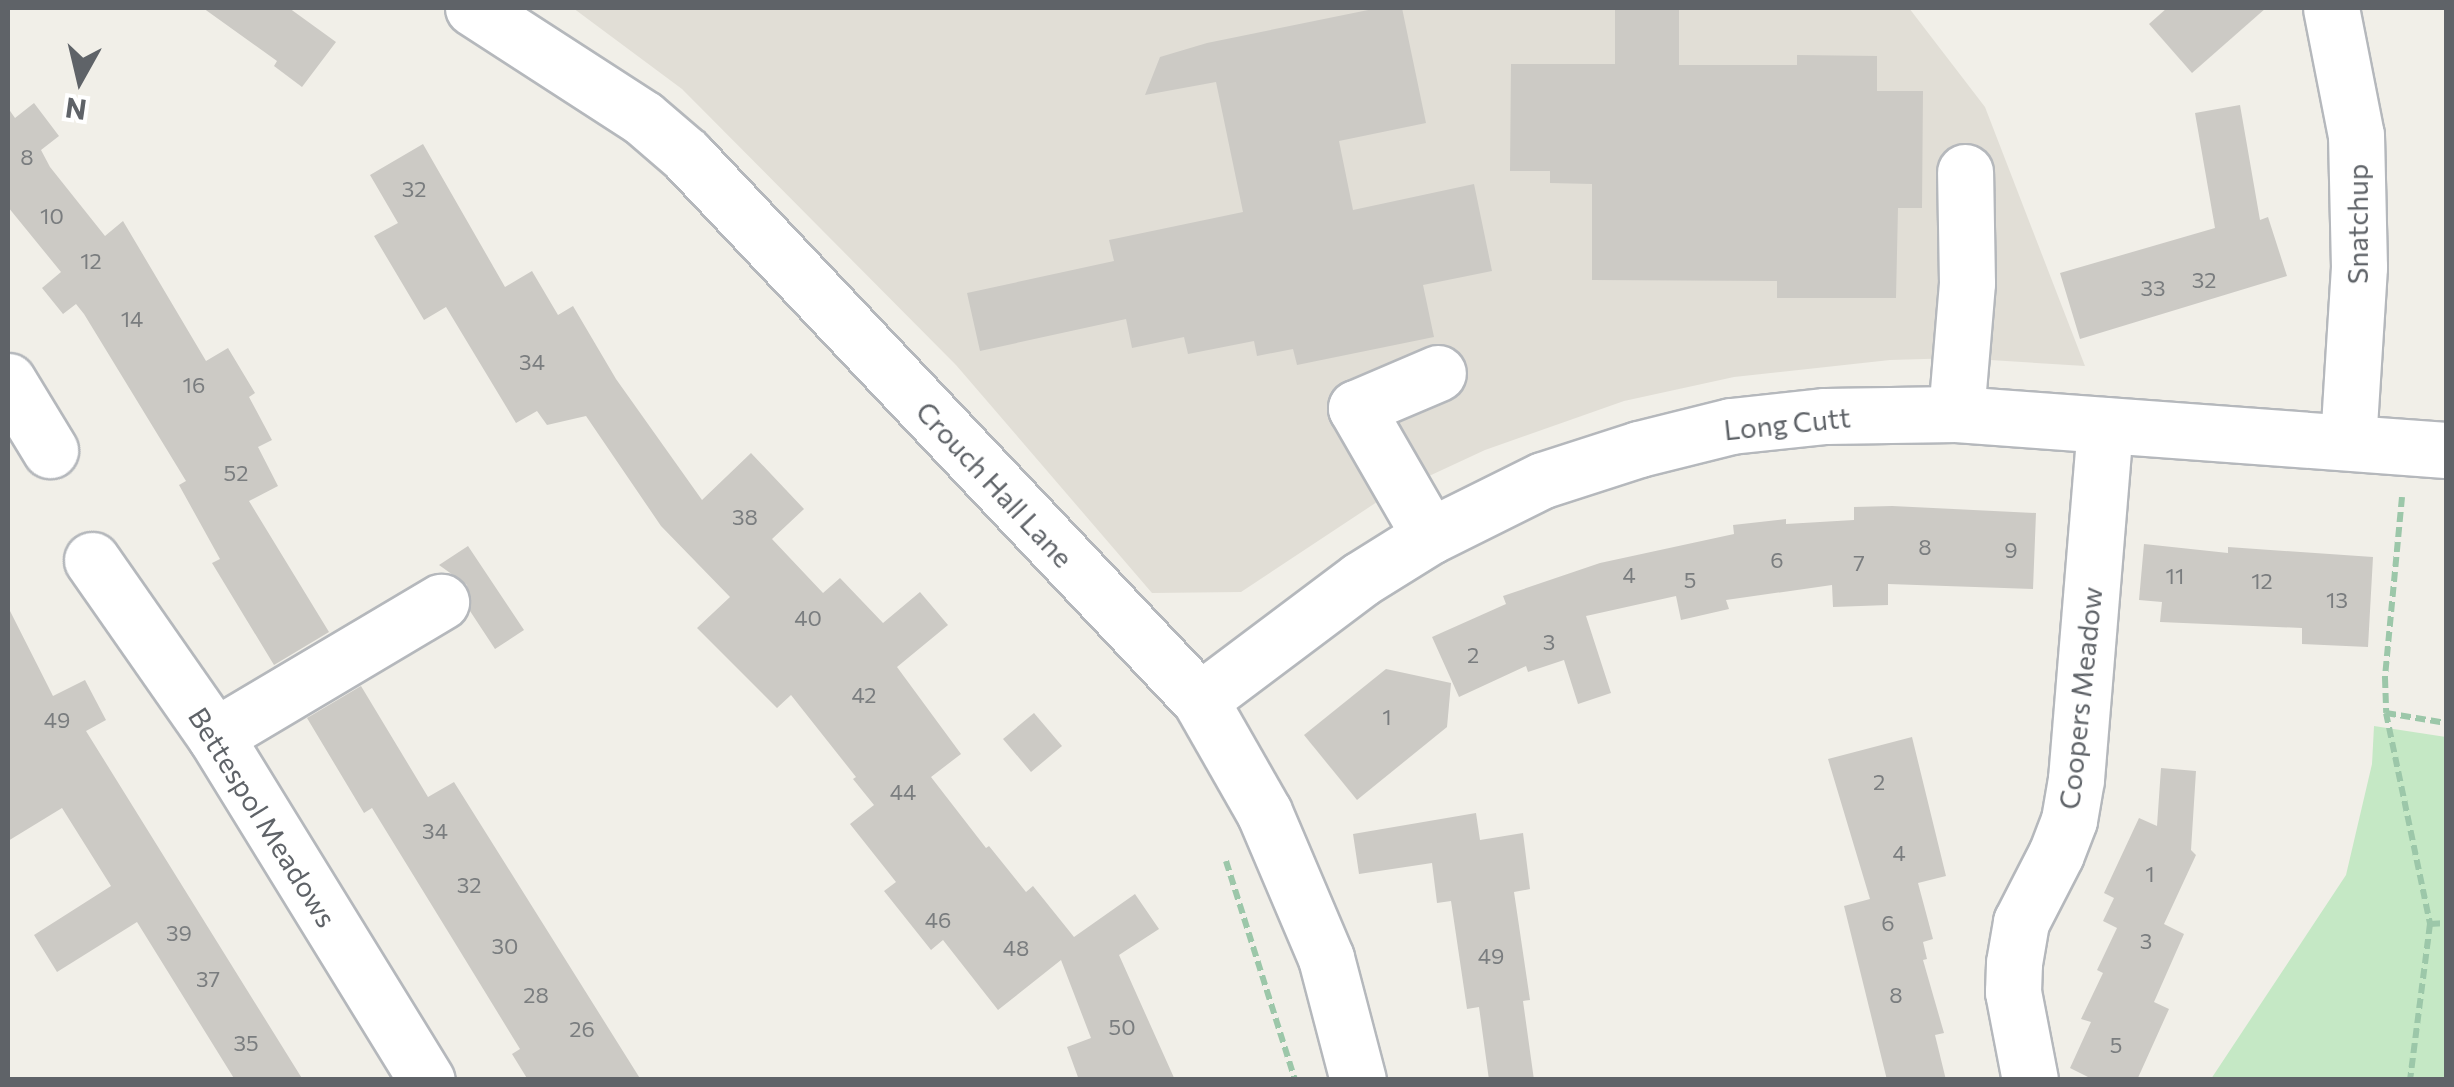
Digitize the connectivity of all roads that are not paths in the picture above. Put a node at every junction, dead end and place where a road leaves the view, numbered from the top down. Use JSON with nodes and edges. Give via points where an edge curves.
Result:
{"nodes":[{"id":1,"x":473,"y":8,"type":"edge"},
{"id":2,"x":2332,"y":8,"type":"edge"},
{"id":3,"x":1965,"y":172,"type":"dead end"},
{"id":4,"x":1438,"y":373,"type":"dead end"},
{"id":5,"x":8,"y":380,"type":"edge"},
{"id":6,"x":1956,"y":414,"type":"junction"},
{"id":7,"x":2105,"y":425,"type":"junction"},
{"id":8,"x":2348,"y":442,"type":"junction"},
{"id":9,"x":2426,"y":449,"type":"edge"},
{"id":10,"x":50,"y":450,"type":"dead end"},
{"id":11,"x":1430,"y":536,"type":"junction"},
{"id":12,"x":92,"y":560,"type":"dead end"},
{"id":13,"x":441,"y":602,"type":"dead end"},
{"id":14,"x":1200,"y":700,"type":"junction"},
{"id":15,"x":215,"y":736,"type":"junction"},
{"id":16,"x":427,"y":1080,"type":"edge"},
{"id":17,"x":1358,"y":1080,"type":"edge"},
{"id":18,"x":2030,"y":1080,"type":"edge"}],
"edges":[{"from":1,"to":14,"type":"street","name":"Crouch Hall Lane","via":[[643,118],[686,155]]},
{"from":2,"to":8,"type":"street","name":"Snatchup","via":[[2356,136],[2359,267]]},
{"from":3,"to":6,"type":"street","via":[[1968,284]]},
{"from":4,"to":11,"type":"street","via":[[1356,408]]},
{"from":5,"to":10,"type":"street"},
{"from":6,"to":7,"type":"street","name":"Long Cutt"},
{"from":6,"to":11,"type":"street","name":"Long Cutt","via":[[1731,426],[1543,480]]},
{"from":7,"to":8,"type":"street","name":"Long Cutt"},
{"from":7,"to":18,"type":"street","name":"Coopers Meadow","via":[[2074,793],[2056,854],[2021,922],[2014,963]]},
{"from":8,"to":9,"type":"street","name":"Long Cutt"},
{"from":11,"to":14,"type":"street","name":"Long Cutt","via":[[1361,579]]},
{"from":12,"to":15,"type":"street","name":"Bettespol Meadows"},
{"from":13,"to":15,"type":"street"},
{"from":14,"to":17,"type":"street","name":"Crouch Hall Lane","via":[[1264,812],[1326,958]]},
{"from":15,"to":16,"type":"street","name":"Bettespol Meadows"}]}
